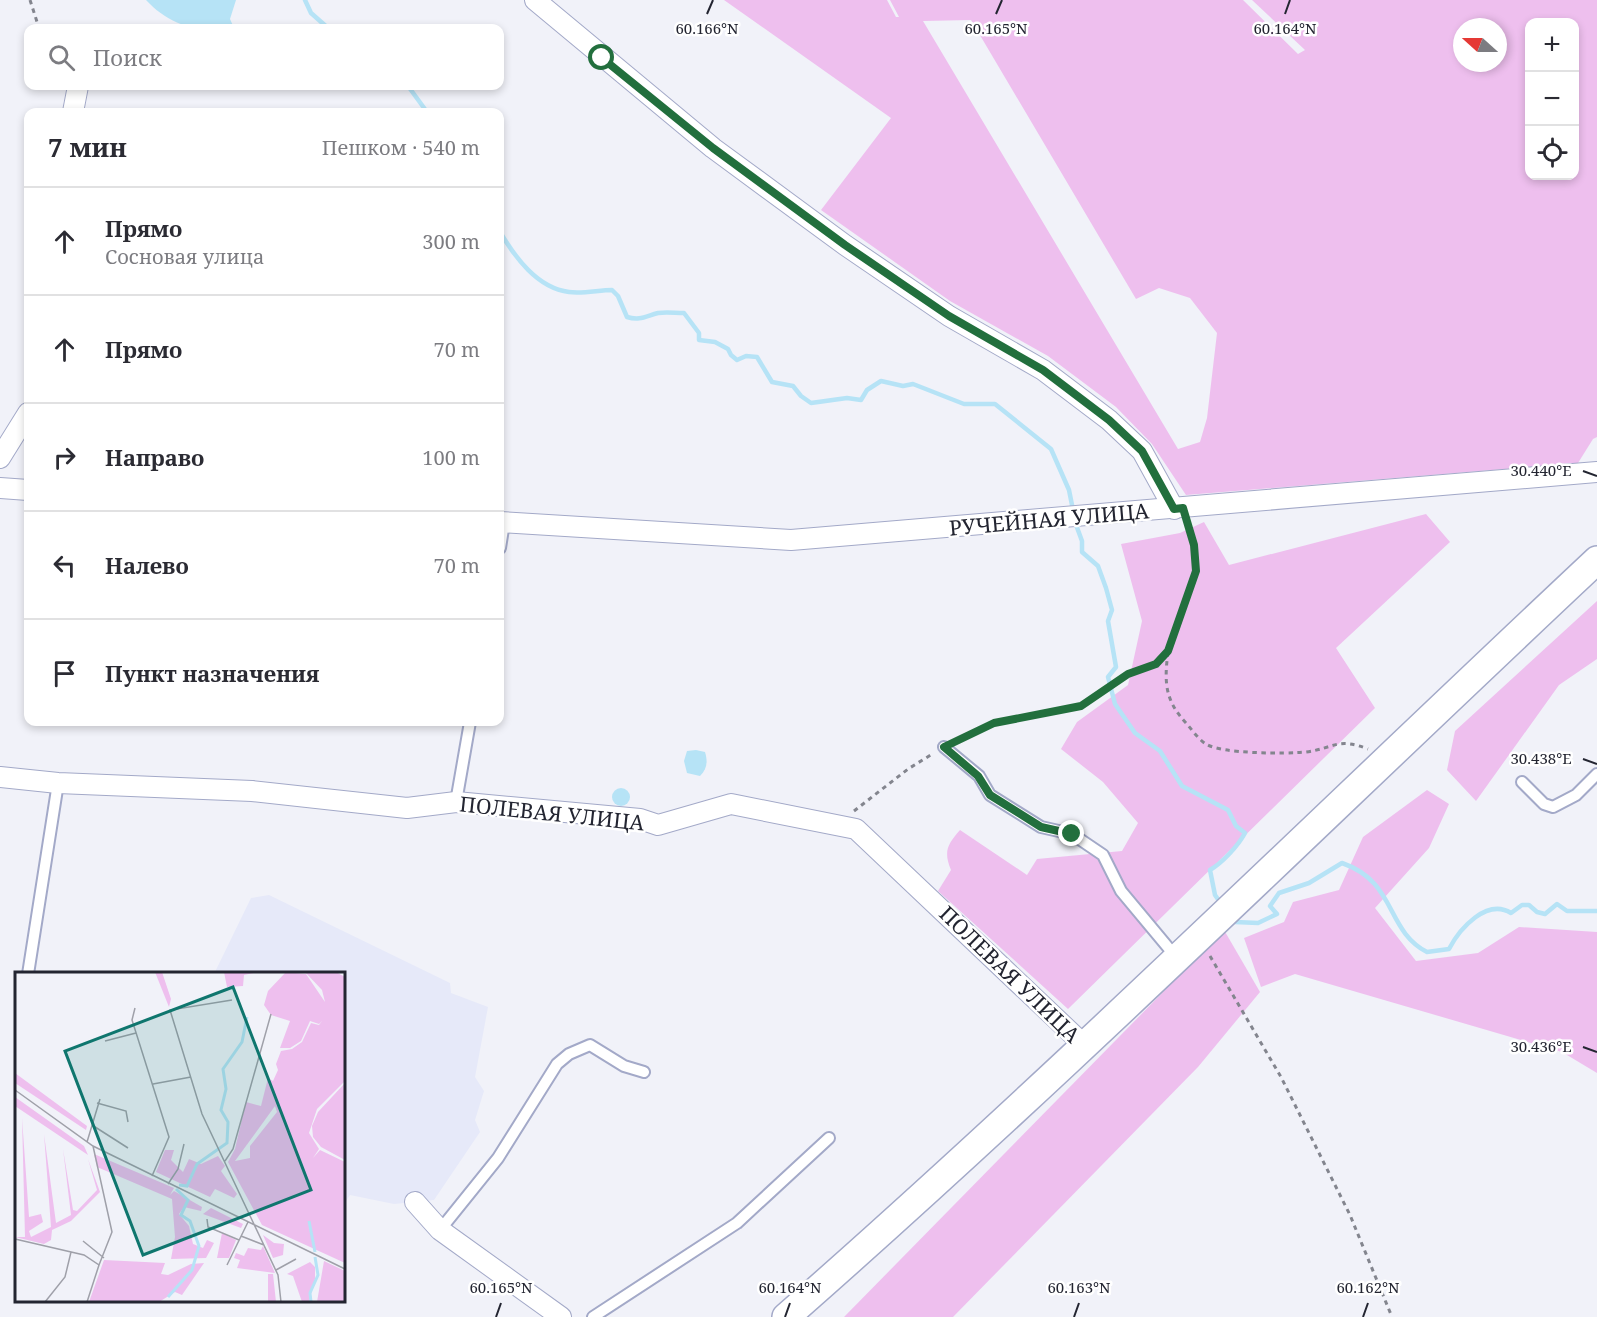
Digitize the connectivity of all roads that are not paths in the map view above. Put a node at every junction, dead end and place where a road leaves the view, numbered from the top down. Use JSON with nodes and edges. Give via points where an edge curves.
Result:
{"nodes":[{"id":1,"x":535,"y":0,"type":"edge"},
{"id":2,"x":77,"y":90,"type":"edge"},
{"id":3,"x":74,"y":108,"type":"edge"},
{"id":4,"x":24,"y":419,"type":"edge"},
{"id":5,"x":0,"y":458,"type":"edge"},
{"id":6,"x":1597,"y":472,"type":"edge"},
{"id":7,"x":0,"y":488,"type":"edge"},
{"id":8,"x":24,"y":490,"type":"edge"},
{"id":9,"x":1178,"y":509,"type":"junction"},
{"id":10,"x":504,"y":522,"type":"edge"},
{"id":11,"x":1597,"y":560,"type":"edge"},
{"id":12,"x":469,"y":726,"type":"edge"},
{"id":13,"x":944,"y":747,"type":"road end"},
{"id":14,"x":1597,"y":774,"type":"edge"},
{"id":15,"x":0,"y":777,"type":"edge"},
{"id":16,"x":1522,"y":782,"type":"dead end"},
{"id":17,"x":58,"y":783,"type":"junction"},
{"id":18,"x":456,"y":802,"type":"junction"},
{"id":19,"x":1177,"y":957,"type":"junction"},
{"id":20,"x":28,"y":972,"type":"edge"},
{"id":21,"x":1085,"y":1046,"type":"junction"},
{"id":22,"x":644,"y":1072,"type":"dead end"},
{"id":23,"x":829,"y":1138,"type":"dead end"},
{"id":24,"x":415,"y":1202,"type":"dead end"},
{"id":25,"x":440,"y":1230,"type":"junction"},
{"id":26,"x":561,"y":1317,"type":"edge"},
{"id":27,"x":593,"y":1317,"type":"edge"},
{"id":28,"x":786,"y":1317,"type":"edge"}],
"edges":[{"from":1,"to":9,"type":"street","via":[[713,148],[845,245],[949,316],[1043,370],[1109,420],[1142,451]]},
{"from":2,"to":3,"type":"street"},
{"from":4,"to":5,"type":"street"},
{"from":6,"to":9,"type":"street","name":"РУЧЕЙНАЯ УЛИЦА"},
{"from":7,"to":8,"type":"street"},
{"from":9,"to":10,"type":"street","name":"РУЧЕЙНАЯ УЛИЦА","via":[[791,540]]},
{"from":11,"to":19,"type":"main road"},
{"from":12,"to":18,"type":"lane"},
{"from":13,"to":19,"type":"lane","via":[[978,776],[990,795],[1041,827],[1072,834],[1103,855],[1121,891]]},
{"from":14,"to":16,"type":"lane","via":[[1576,795],[1553,807]]},
{"from":15,"to":17,"type":"street","name":"ПОЛЕВАЯ УЛИЦА"},
{"from":17,"to":18,"type":"street","name":"ПОЛЕВАЯ УЛИЦА","via":[[252,791],[407,807]]},
{"from":17,"to":20,"type":"lane"},
{"from":18,"to":21,"type":"street","name":"ПОЛЕВАЯ УЛИЦА","via":[[640,819],[658,825],[731,804],[856,829]]},
{"from":19,"to":21,"type":"main road"},
{"from":21,"to":28,"type":"main road"},
{"from":22,"to":25,"type":"lane","via":[[624,1066],[590,1044],[556,1064],[498,1158]]},
{"from":23,"to":27,"type":"lane","via":[[737,1223]]},
{"from":24,"to":25,"type":"street"},
{"from":25,"to":26,"type":"street"}]}
